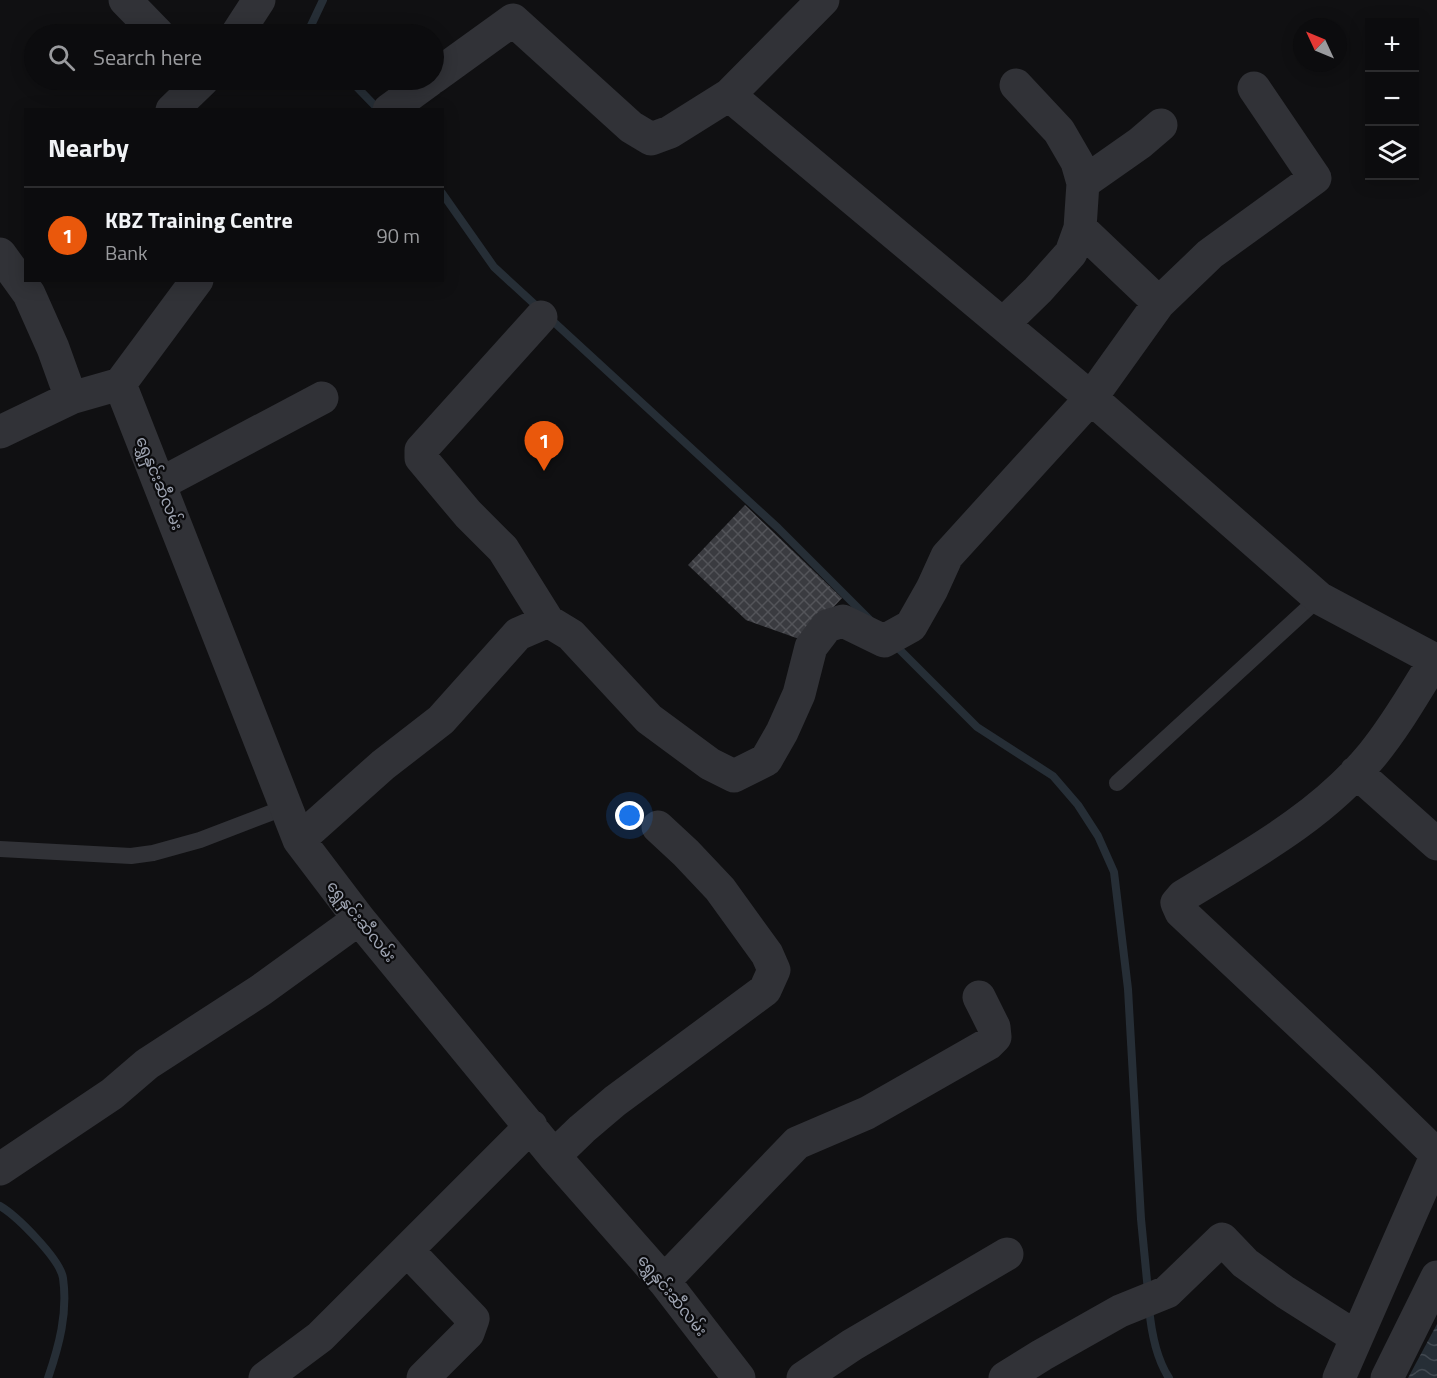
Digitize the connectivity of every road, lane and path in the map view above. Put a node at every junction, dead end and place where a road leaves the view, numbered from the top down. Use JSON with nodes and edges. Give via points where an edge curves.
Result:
{"nodes":[{"id":1,"x":125,"y":0,"type":"edge"},
{"id":2,"x":259,"y":0,"type":"edge"},
{"id":3,"x":823,"y":0,"type":"edge"},
{"id":4,"x":504,"y":10,"type":"edge"},
{"id":5,"x":148,"y":24,"type":"edge"},
{"id":6,"x":243,"y":24,"type":"edge"},
{"id":7,"x":444,"y":67,"type":"edge"},
{"id":8,"x":1016,"y":85,"type":"dead end"},
{"id":9,"x":1254,"y":88,"type":"dead end"},
{"id":10,"x":191,"y":90,"type":"edge"},
{"id":11,"x":416,"y":90,"type":"edge"},
{"id":12,"x":729,"y":95,"type":"junction"},
{"id":13,"x":174,"y":108,"type":"edge"},
{"id":14,"x":391,"y":108,"type":"edge"},
{"id":15,"x":1161,"y":125,"type":"dead end"},
{"id":16,"x":1083,"y":183,"type":"junction"},
{"id":17,"x":1080,"y":228,"type":"junction"},
{"id":18,"x":0,"y":254,"type":"edge"},
{"id":19,"x":196,"y":282,"type":"edge"},
{"id":20,"x":1159,"y":303,"type":"junction"},
{"id":21,"x":541,"y":317,"type":"dead end"},
{"id":22,"x":1003,"y":324,"type":"junction"},
{"id":23,"x":120,"y":384,"type":"junction"},
{"id":24,"x":71,"y":398,"type":"junction"},
{"id":25,"x":322,"y":398,"type":"dead end"},
{"id":26,"x":1091,"y":398,"type":"junction"},
{"id":27,"x":0,"y":432,"type":"edge"},
{"id":28,"x":160,"y":484,"type":"junction"},
{"id":29,"x":1319,"y":598,"type":"junction"},
{"id":30,"x":548,"y":621,"type":"junction"},
{"id":31,"x":1436,"y":661,"type":"edge"},
{"id":32,"x":1356,"y":772,"type":"junction"},
{"id":33,"x":1117,"y":783,"type":"dead end"},
{"id":34,"x":286,"y":807,"type":"junction"},
{"id":35,"x":658,"y":827,"type":"dead end"},
{"id":36,"x":299,"y":840,"type":"junction"},
{"id":37,"x":1437,"y":844,"type":"edge"},
{"id":38,"x":0,"y":849,"type":"edge"},
{"id":39,"x":359,"y":919,"type":"junction"},
{"id":40,"x":979,"y":997,"type":"dead end"},
{"id":41,"x":531,"y":1126,"type":"junction"},
{"id":42,"x":1437,"y":1154,"type":"edge"},
{"id":43,"x":554,"y":1156,"type":"junction"},
{"id":44,"x":0,"y":1168,"type":"edge"},
{"id":45,"x":407,"y":1250,"type":"junction"},
{"id":46,"x":1007,"y":1254,"type":"dead end"},
{"id":47,"x":1437,"y":1277,"type":"edge"},
{"id":48,"x":664,"y":1281,"type":"junction"},
{"id":49,"x":1356,"y":1337,"type":"junction"},
{"id":50,"x":265,"y":1378,"type":"edge"},
{"id":51,"x":423,"y":1378,"type":"edge"},
{"id":52,"x":739,"y":1378,"type":"edge"},
{"id":53,"x":803,"y":1378,"type":"edge"},
{"id":54,"x":1005,"y":1378,"type":"edge"},
{"id":55,"x":1340,"y":1378,"type":"edge"},
{"id":56,"x":1387,"y":1378,"type":"edge"}],
"edges":[{"from":1,"to":5,"type":"street"},
{"from":2,"to":6,"type":"street"},
{"from":3,"to":12,"type":"street"},
{"from":4,"to":7,"type":"street"},
{"from":4,"to":12,"type":"street","via":[[631,128],[651,139],[670,132]]},
{"from":8,"to":16,"type":"street","via":[[1059,131],[1077,162]]},
{"from":9,"to":20,"type":"street","via":[[1315,178],[1210,254]]},
{"from":10,"to":13,"type":"street"},
{"from":11,"to":14,"type":"street"},
{"from":12,"to":22,"type":"street"},
{"from":15,"to":16,"type":"street"},
{"from":16,"to":17,"type":"street"},
{"from":17,"to":20,"type":"street"},
{"from":17,"to":22,"type":"street","via":[[1071,253]]},
{"from":18,"to":24,"type":"street","via":[[29,294]]},
{"from":19,"to":23,"type":"street"},
{"from":20,"to":26,"type":"street"},
{"from":21,"to":30,"type":"street","via":[[421,450],[421,458],[503,549]]},
{"from":22,"to":26,"type":"street"},
{"from":23,"to":24,"type":"street"},
{"from":23,"to":28,"type":"street","name":"ရွှေနှင်းဆီလမ်း"},
{"from":24,"to":27,"type":"street"},
{"from":25,"to":28,"type":"street"},
{"from":26,"to":29,"type":"street"},
{"from":26,"to":30,"type":"street","via":[[947,556],[911,626],[892,637],[843,621],[827,626],[811,647],[799,694],[766,760],[734,776],[710,764],[649,719],[571,635]]},
{"from":28,"to":34,"type":"street","name":"ရွှေနှင်းဆီလမ်း"},
{"from":29,"to":31,"type":"street"},
{"from":29,"to":33,"type":"lane"},
{"from":30,"to":36,"type":"street","via":[[518,634],[441,720],[383,765]]},
{"from":31,"to":32,"type":"street","via":[[1395,726]]},
{"from":32,"to":37,"type":"street"},
{"from":32,"to":42,"type":"street","via":[[1318,809],[1284,834],[1177,903],[1180,912]]},
{"from":34,"to":36,"type":"street","name":"ရွှေနှင်းဆီလမ်း"},
{"from":34,"to":38,"type":"lane","via":[[200,840],[153,853],[130,856]]},
{"from":35,"to":43,"type":"street","via":[[720,889],[767,954],[774,970],[765,990],[615,1101]]},
{"from":36,"to":39,"type":"street","name":"ရွှေနှင်းဆီလမ်း"},
{"from":39,"to":41,"type":"street","name":"ရွှေနှင်းဆီလမ်း"},
{"from":39,"to":44,"type":"street","via":[[261,990],[147,1064],[112,1094]]},
{"from":40,"to":48,"type":"street","via":[[994,1028],[995,1037],[988,1044],[867,1113],[797,1143]]},
{"from":41,"to":43,"type":"street","name":"ရွှေနှင်းဆီလမ်း"},
{"from":41,"to":45,"type":"street"},
{"from":42,"to":49,"type":"street"},
{"from":43,"to":48,"type":"street","name":"ရွှေနှင်းဆီလမ်း"},
{"from":45,"to":50,"type":"street","via":[[320,1337]]},
{"from":45,"to":51,"type":"street","via":[[472,1319],[468,1333]]},
{"from":46,"to":53,"type":"street"},
{"from":47,"to":56,"type":"street"},
{"from":48,"to":52,"type":"street","name":"ရွှေနှင်းဆီလမ်း"},
{"from":49,"to":54,"type":"street","via":[[1245,1263],[1222,1239],[1167,1292],[1120,1311]]},
{"from":49,"to":55,"type":"street"}]}
